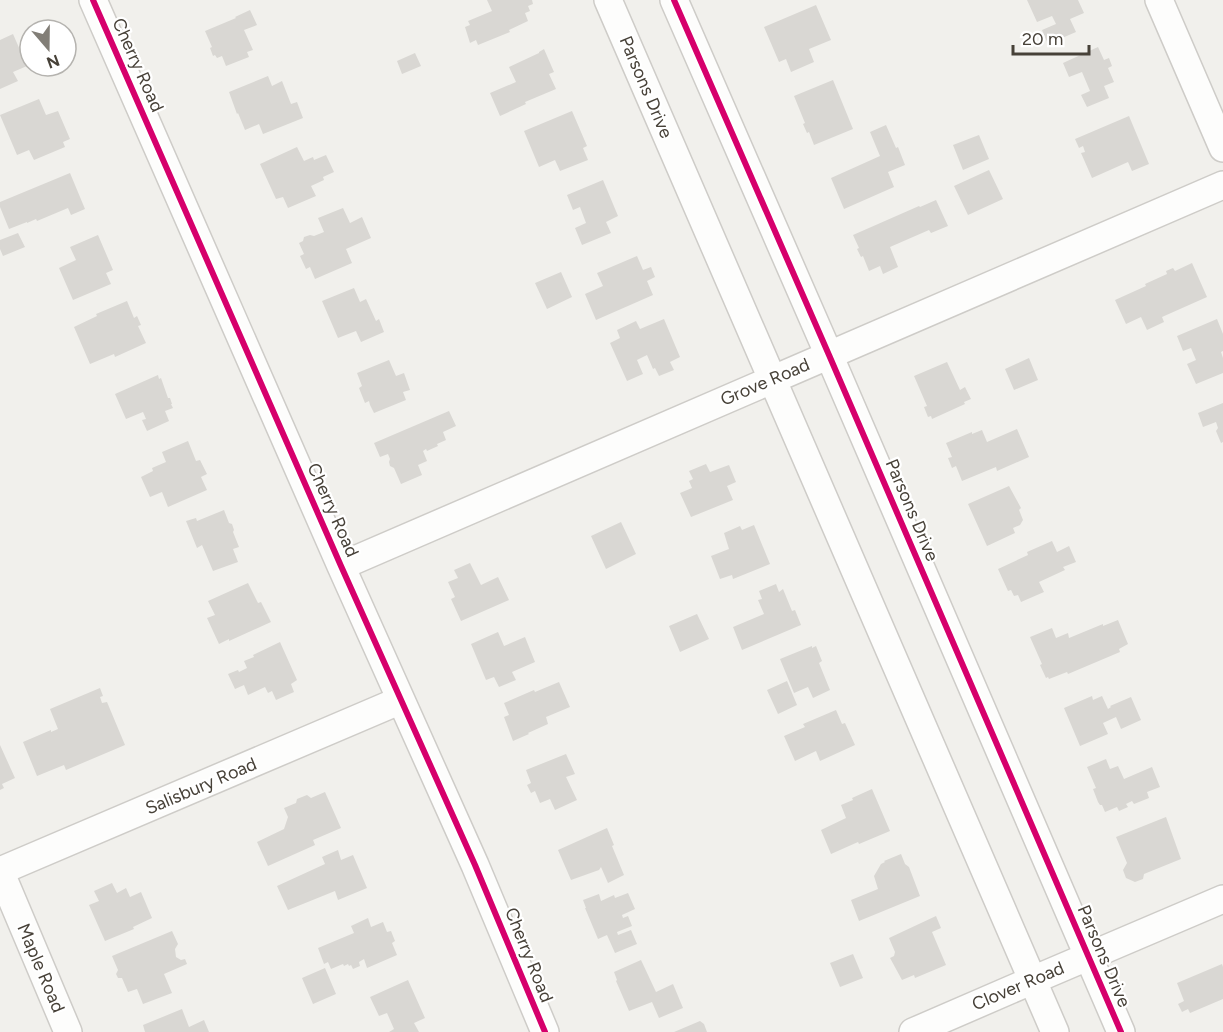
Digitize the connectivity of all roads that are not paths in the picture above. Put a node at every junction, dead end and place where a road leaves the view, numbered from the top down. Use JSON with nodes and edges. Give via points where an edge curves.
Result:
{"nodes":[{"id":1,"x":93,"y":0,"type":"edge"},
{"id":2,"x":608,"y":0,"type":"edge"},
{"id":3,"x":674,"y":0,"type":"edge"},
{"id":4,"x":1159,"y":0,"type":"edge"},
{"id":5,"x":1223,"y":148,"type":"edge"},
{"id":6,"x":1223,"y":185,"type":"edge"},
{"id":7,"x":829,"y":355,"type":"junction"},
{"id":8,"x":772,"y":379,"type":"junction"},
{"id":9,"x":341,"y":566,"type":"junction"},
{"id":10,"x":401,"y":700,"type":"junction"},
{"id":11,"x":0,"y":871,"type":"edge"},
{"id":12,"x":1223,"y":899,"type":"edge"},
{"id":13,"x":1088,"y":956,"type":"junction"},
{"id":14,"x":1033,"y":980,"type":"junction"},
{"id":15,"x":68,"y":1032,"type":"edge"},
{"id":16,"x":544,"y":1032,"type":"edge"},
{"id":17,"x":914,"y":1032,"type":"edge"},
{"id":18,"x":1055,"y":1032,"type":"edge"},
{"id":19,"x":1121,"y":1032,"type":"edge"}],
"edges":[{"from":1,"to":9,"type":"street","name":"Cherry Road"},
{"from":2,"to":8,"type":"street","name":"Parsons Drive"},
{"from":3,"to":7,"type":"street","name":"Parsons Drive"},
{"from":4,"to":5,"type":"street"},
{"from":6,"to":7,"type":"street","name":"Grove Road"},
{"from":7,"to":8,"type":"street","name":"Grove Road"},
{"from":7,"to":13,"type":"street","name":"Parsons Drive"},
{"from":8,"to":9,"type":"street","name":"Grove Road"},
{"from":8,"to":14,"type":"street","name":"Parsons Drive"},
{"from":9,"to":10,"type":"street","name":"Cherry Road"},
{"from":10,"to":11,"type":"street","name":"Salisbury Road"},
{"from":10,"to":16,"type":"street","name":"Cherry Road"},
{"from":11,"to":15,"type":"street","name":"Maple Road"},
{"from":12,"to":13,"type":"street","name":"Clover Road"},
{"from":13,"to":14,"type":"street","name":"Clover Road"},
{"from":13,"to":19,"type":"street","name":"Parsons Drive"},
{"from":14,"to":17,"type":"street","name":"Clover Road"},
{"from":14,"to":18,"type":"street","name":"Parsons Drive"}]}
